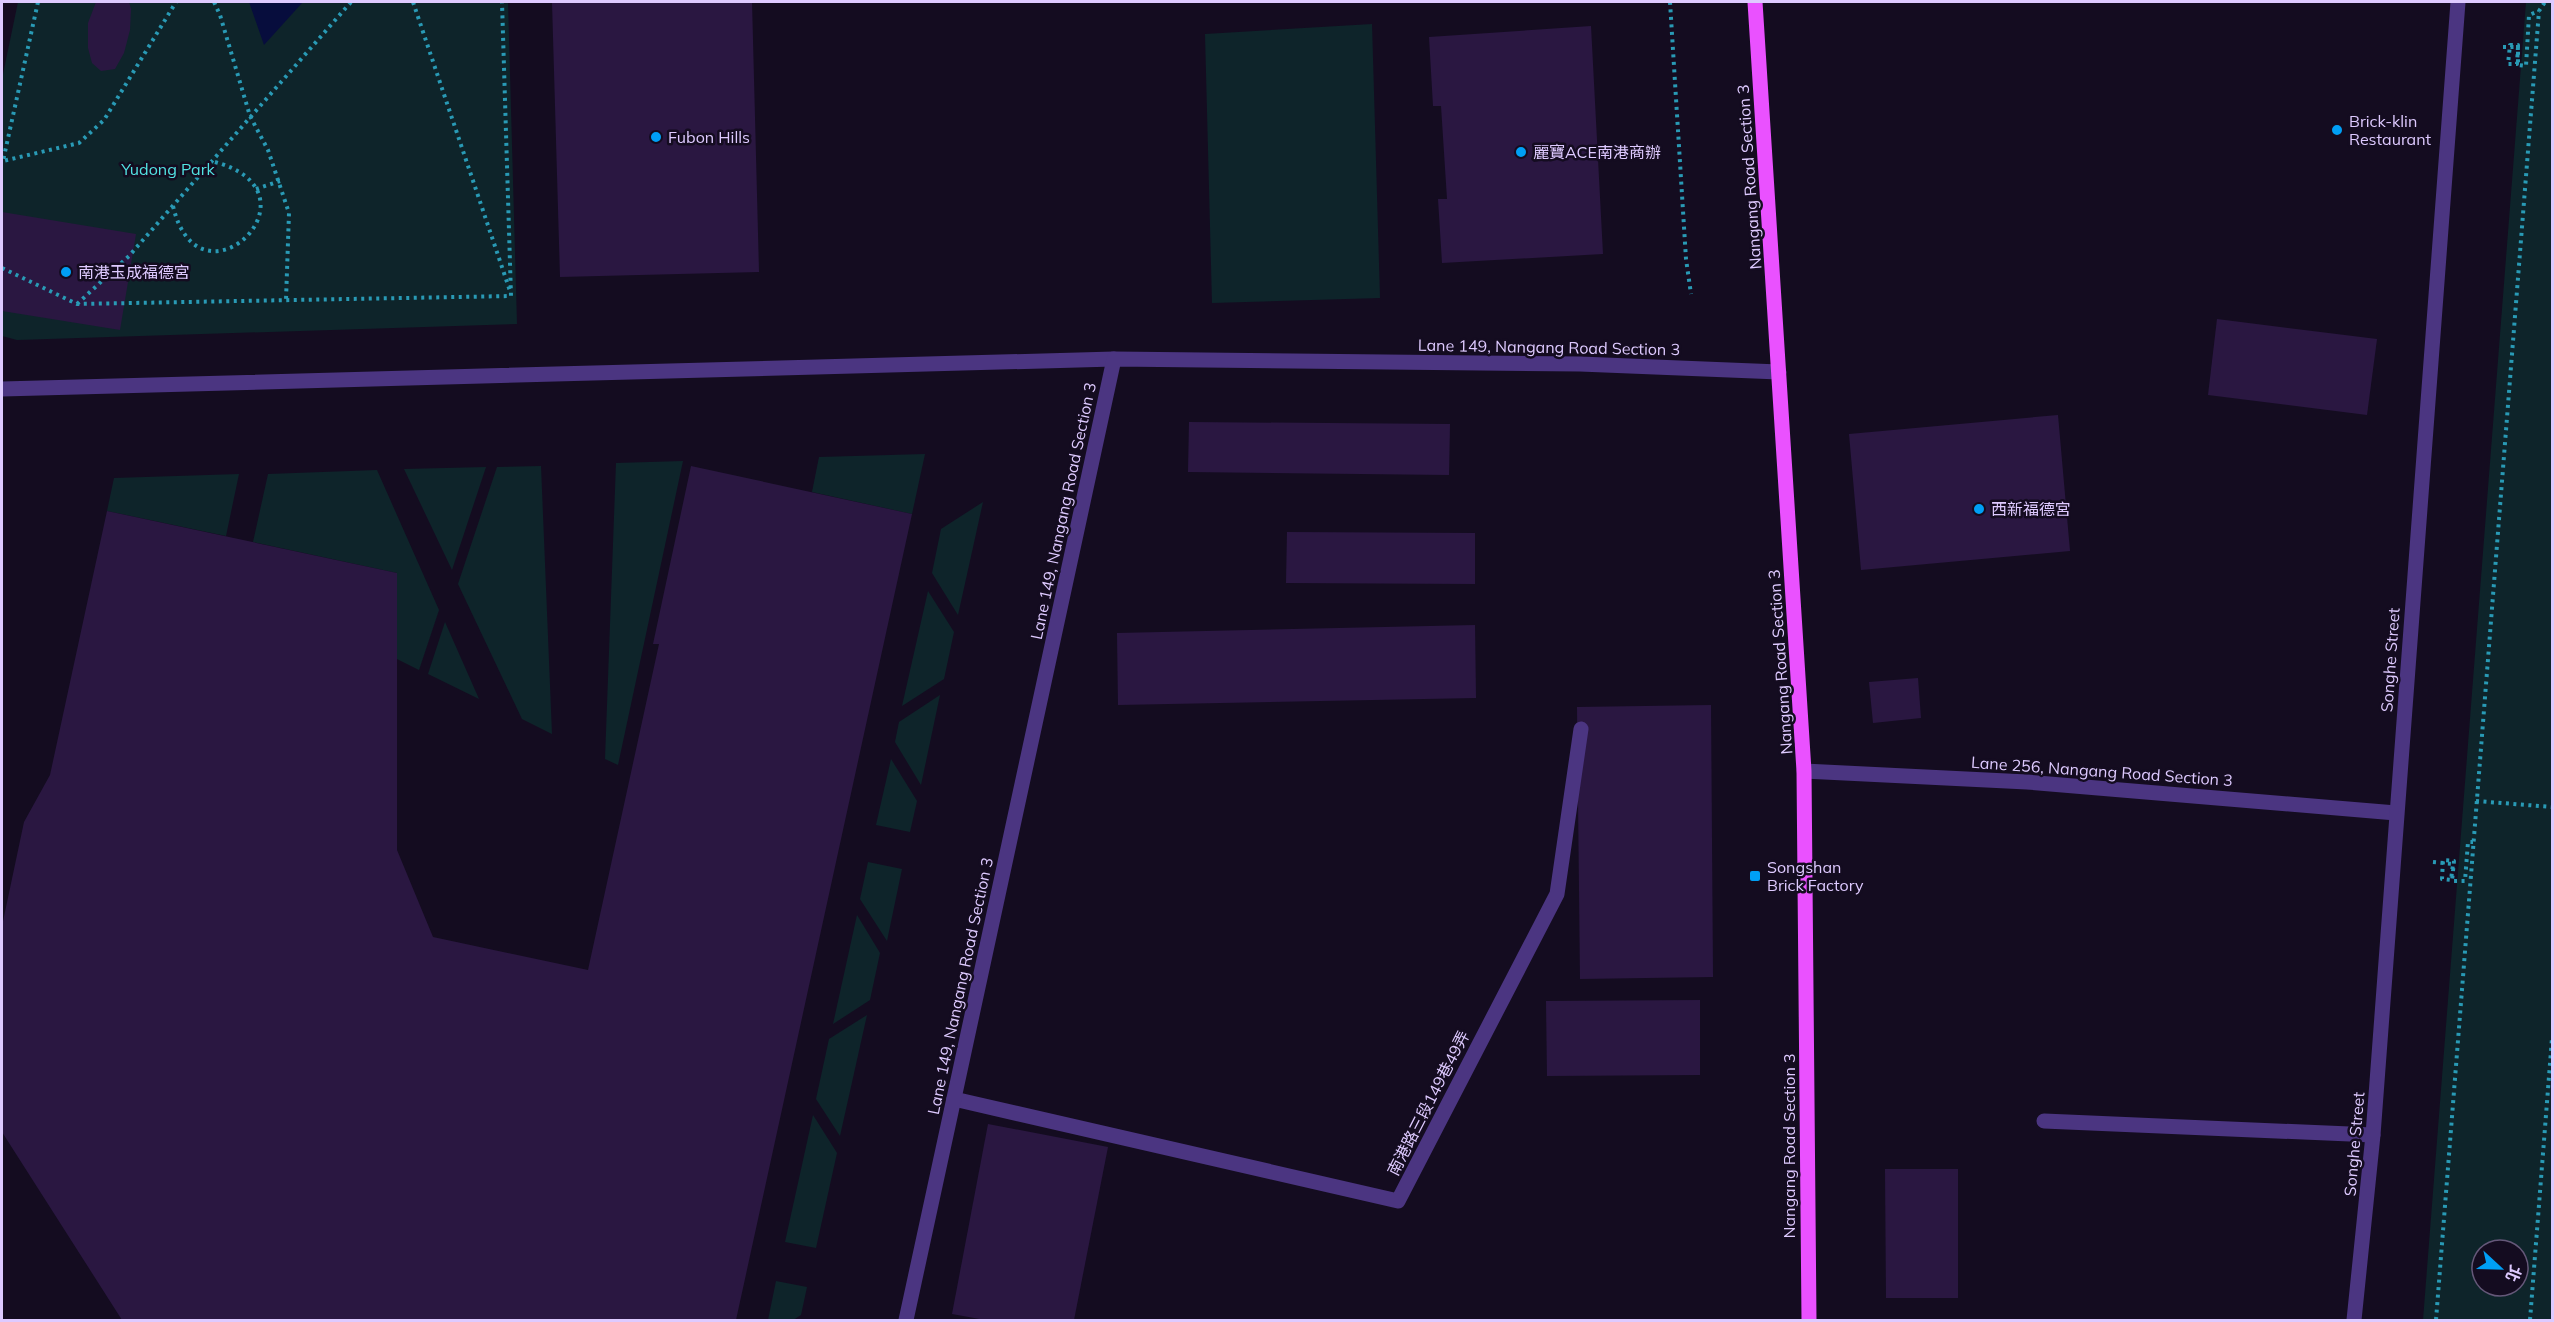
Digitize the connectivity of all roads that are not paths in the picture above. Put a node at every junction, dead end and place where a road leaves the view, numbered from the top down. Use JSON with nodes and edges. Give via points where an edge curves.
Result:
{"nodes":[{"id":1,"x":1755,"y":2,"type":"edge"},
{"id":2,"x":2458,"y":2,"type":"edge"},
{"id":3,"x":1114,"y":359,"type":"junction"},
{"id":4,"x":1779,"y":372,"type":"junction"},
{"id":5,"x":2,"y":389,"type":"edge"},
{"id":6,"x":1581,"y":729,"type":"dead end"},
{"id":7,"x":1804,"y":771,"type":"junction"},
{"id":8,"x":2396,"y":813,"type":"junction"},
{"id":9,"x":954,"y":1099,"type":"junction"},
{"id":10,"x":2044,"y":1121,"type":"dead end"},
{"id":11,"x":2373,"y":1135,"type":"junction"},
{"id":12,"x":906,"y":1320,"type":"edge"},
{"id":13,"x":1809,"y":1320,"type":"edge"},
{"id":14,"x":2354,"y":1320,"type":"edge"}],
"edges":[{"from":1,"to":4,"type":"main road","name":"Nangang Road Section 3"},
{"from":2,"to":8,"type":"street","name":"Songhe Street"},
{"from":3,"to":4,"type":"street","name":"Lane 149, Nangang Road Section 3","via":[[1580,364]]},
{"from":3,"to":5,"type":"street"},
{"from":3,"to":9,"type":"street","name":"Lane 149, Nangang Road Section 3"},
{"from":4,"to":7,"type":"main road","name":"Nangang Road Section 3"},
{"from":6,"to":9,"type":"street","name":"南港路三段149巷49弄","via":[[1557,894],[1398,1201]]},
{"from":7,"to":8,"type":"street","name":"Lane 256, Nangang Road Section 3","via":[[2026,782]]},
{"from":7,"to":13,"type":"main road","name":"Nangang Road Section 3"},
{"from":8,"to":11,"type":"street","name":"Songhe Street"},
{"from":9,"to":12,"type":"street","name":"Lane 149, Nangang Road Section 3"},
{"from":10,"to":11,"type":"street"},
{"from":11,"to":14,"type":"street","name":"Songhe Street"}]}
